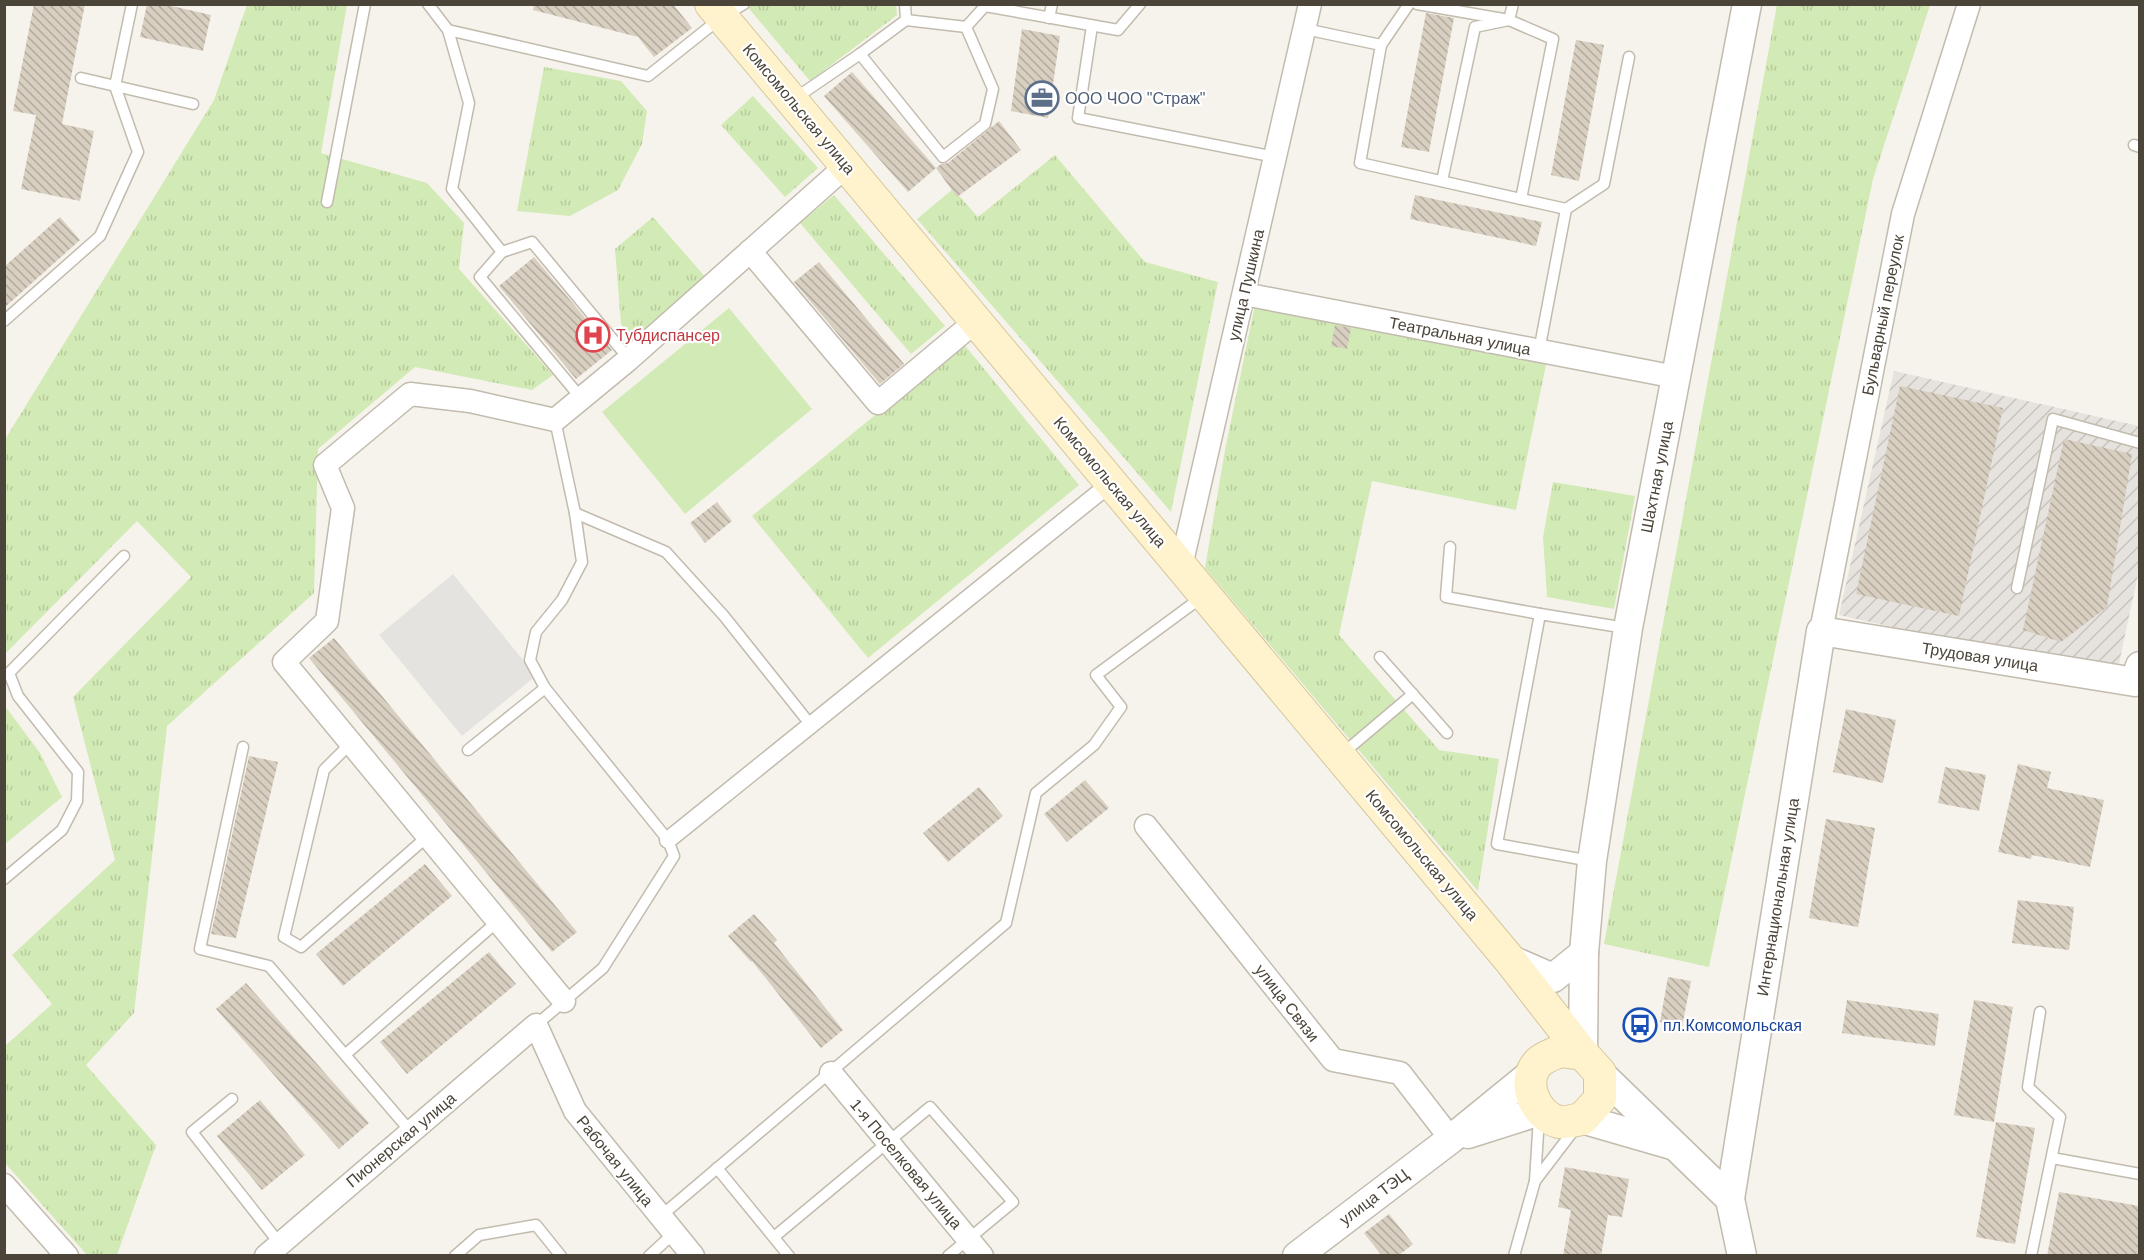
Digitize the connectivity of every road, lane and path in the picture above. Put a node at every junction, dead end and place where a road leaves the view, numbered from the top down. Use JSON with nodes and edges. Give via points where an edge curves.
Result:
{"nodes":[{"id":1,"x":132,"y":4,"type":"edge"},
{"id":2,"x":365,"y":4,"type":"edge"},
{"id":3,"x":428,"y":4,"type":"edge"},
{"id":4,"x":905,"y":4,"type":"edge"},
{"id":5,"x":1052,"y":4,"type":"edge"},
{"id":6,"x":1140,"y":4,"type":"edge"},
{"id":7,"x":1310,"y":4,"type":"edge"},
{"id":8,"x":1409,"y":4,"type":"edge"},
{"id":9,"x":1417,"y":4,"type":"edge"},
{"id":10,"x":1513,"y":4,"type":"edge"},
{"id":11,"x":1747,"y":4,"type":"edge"},
{"id":12,"x":1969,"y":4,"type":"edge"},
{"id":13,"x":726,"y":9,"type":"edge"},
{"id":14,"x":1049,"y":18,"type":"junction"},
{"id":15,"x":906,"y":20,"type":"junction"},
{"id":16,"x":1509,"y":20,"type":"junction"},
{"id":17,"x":1092,"y":26,"type":"junction"},
{"id":18,"x":966,"y":27,"type":"junction"},
{"id":19,"x":1305,"y":29,"type":"junction"},
{"id":20,"x":448,"y":30,"type":"junction"},
{"id":21,"x":1381,"y":45,"type":"junction"},
{"id":22,"x":860,"y":54,"type":"junction"},
{"id":23,"x":1629,"y":57,"type":"dead end"},
{"id":24,"x":81,"y":78,"type":"dead end"},
{"id":25,"x":115,"y":86,"type":"junction"},
{"id":26,"x":791,"y":100,"type":"junction"},
{"id":27,"x":192,"y":104,"type":"dead end"},
{"id":28,"x":1275,"y":157,"type":"junction"},
{"id":29,"x":846,"y":166,"type":"junction"},
{"id":30,"x":1442,"y":181,"type":"junction"},
{"id":31,"x":1521,"y":199,"type":"junction"},
{"id":32,"x":327,"y":202,"type":"dead end"},
{"id":33,"x":1566,"y":208,"type":"junction"},
{"id":34,"x":750,"y":251,"type":"junction"},
{"id":35,"x":502,"y":252,"type":"junction"},
{"id":36,"x":1244,"y":294,"type":"junction"},
{"id":37,"x":4,"y":321,"type":"edge"},
{"id":38,"x":976,"y":321,"type":"junction"},
{"id":39,"x":1539,"y":351,"type":"junction"},
{"id":40,"x":629,"y":359,"type":"junction"},
{"id":41,"x":1676,"y":377,"type":"junction"},
{"id":42,"x":581,"y":398,"type":"junction"},
{"id":43,"x":555,"y":420,"type":"junction"},
{"id":44,"x":2139,"y":443,"type":"edge"},
{"id":45,"x":1111,"y":483,"type":"junction"},
{"id":46,"x":575,"y":513,"type":"junction"},
{"id":47,"x":1450,"y":547,"type":"dead end"},
{"id":48,"x":123,"y":556,"type":"dead end"},
{"id":49,"x":1181,"y":566,"type":"junction"},
{"id":50,"x":2018,"y":588,"type":"dead end"},
{"id":51,"x":1205,"y":595,"type":"junction"},
{"id":52,"x":1540,"y":614,"type":"junction"},
{"id":53,"x":1628,"y":628,"type":"junction"},
{"id":54,"x":1821,"y":631,"type":"junction"},
{"id":55,"x":1380,"y":657,"type":"dead end"},
{"id":56,"x":2138,"y":677,"type":"edge"},
{"id":57,"x":544,"y":688,"type":"junction"},
{"id":58,"x":1413,"y":694,"type":"junction"},
{"id":59,"x":810,"y":724,"type":"junction"},
{"id":60,"x":1447,"y":733,"type":"dead end"},
{"id":61,"x":351,"y":743,"type":"junction"},
{"id":62,"x":243,"y":747,"type":"dead end"},
{"id":63,"x":468,"y":750,"type":"dead end"},
{"id":64,"x":1340,"y":756,"type":"junction"},
{"id":65,"x":1146,"y":826,"type":"dead end"},
{"id":66,"x":428,"y":836,"type":"junction"},
{"id":67,"x":668,"y":840,"type":"junction"},
{"id":68,"x":1592,"y":861,"type":"junction"},
{"id":69,"x":4,"y":879,"type":"edge"},
{"id":70,"x":498,"y":921,"type":"junction"},
{"id":71,"x":1584,"y":953,"type":"junction"},
{"id":72,"x":1509,"y":959,"type":"junction"},
{"id":73,"x":1538,"y":993,"type":"junction"},
{"id":74,"x":564,"y":1001,"type":"junction"},
{"id":75,"x":2040,"y":1012,"type":"dead end"},
{"id":76,"x":536,"y":1025,"type":"junction"},
{"id":77,"x":346,"y":1054,"type":"junction"},
{"id":78,"x":1591,"y":1063,"type":"junction"},
{"id":79,"x":1536,"y":1068,"type":"junction"},
{"id":80,"x":831,"y":1073,"type":"junction"},
{"id":81,"x":232,"y":1099,"type":"dead end"},
{"id":82,"x":1540,"y":1111,"type":"junction"},
{"id":83,"x":1582,"y":1119,"type":"junction"},
{"id":84,"x":411,"y":1132,"type":"junction"},
{"id":85,"x":1451,"y":1139,"type":"junction"},
{"id":86,"x":888,"y":1142,"type":"junction"},
{"id":87,"x":1674,"y":1146,"type":"junction"},
{"id":88,"x":2052,"y":1158,"type":"junction"},
{"id":89,"x":717,"y":1168,"type":"junction"},
{"id":90,"x":2139,"y":1174,"type":"edge"},
{"id":91,"x":1535,"y":1181,"type":"junction"},
{"id":92,"x":4,"y":1185,"type":"edge"},
{"id":93,"x":1730,"y":1199,"type":"junction"},
{"id":94,"x":668,"y":1225,"type":"junction"},
{"id":95,"x":774,"y":1237,"type":"junction"},
{"id":96,"x":975,"y":1247,"type":"edge"},
{"id":97,"x":273,"y":1250,"type":"edge"},
{"id":98,"x":67,"y":1256,"type":"edge"},
{"id":99,"x":455,"y":1256,"type":"edge"},
{"id":100,"x":561,"y":1256,"type":"edge"},
{"id":101,"x":649,"y":1256,"type":"edge"},
{"id":102,"x":693,"y":1256,"type":"edge"},
{"id":103,"x":789,"y":1256,"type":"edge"},
{"id":104,"x":948,"y":1256,"type":"edge"},
{"id":105,"x":1297,"y":1256,"type":"edge"},
{"id":106,"x":1514,"y":1256,"type":"edge"},
{"id":107,"x":1742,"y":1256,"type":"edge"},
{"id":108,"x":2031,"y":1256,"type":"edge"}],
"edges":[{"from":1,"to":25,"type":"lane"},
{"from":2,"to":32,"type":"lane"},
{"from":3,"to":20,"type":"lane"},
{"from":4,"to":15,"type":"lane"},
{"from":5,"to":14,"type":"lane"},
{"from":6,"to":17,"type":"lane","via":[[1118,30]]},
{"from":7,"to":19,"type":"street","name":"улица Пушкина"},
{"from":8,"to":21,"type":"lane"},
{"from":9,"to":16,"type":"lane"},
{"from":10,"to":16,"type":"lane"},
{"from":11,"to":41,"type":"street","name":"Шахтная улица"},
{"from":12,"to":54,"type":"street","name":"Бульварный переулок","via":[[1903,214]]},
{"from":13,"to":20,"type":"lane","via":[[648,76]]},
{"from":13,"to":26,"type":"main road","name":"Комсомольская улица"},
{"from":14,"to":17,"type":"lane"},
{"from":14,"to":18,"type":"lane","via":[[985,6]]},
{"from":15,"to":18,"type":"lane"},
{"from":15,"to":22,"type":"lane"},
{"from":16,"to":30,"type":"lane","via":[[1475,27]]},
{"from":16,"to":31,"type":"lane","via":[[1553,39]]},
{"from":17,"to":28,"type":"lane","via":[[1078,118]]},
{"from":18,"to":22,"type":"lane","via":[[993,89],[985,124],[943,157]]},
{"from":19,"to":21,"type":"lane"},
{"from":19,"to":28,"type":"street","name":"улица Пушкина"},
{"from":20,"to":35,"type":"lane","via":[[470,103],[452,189]]},
{"from":21,"to":30,"type":"lane","via":[[1360,163]]},
{"from":22,"to":26,"type":"lane"},
{"from":23,"to":33,"type":"lane","via":[[1604,184]]},
{"from":24,"to":25,"type":"lane"},
{"from":25,"to":27,"type":"lane"},
{"from":25,"to":37,"type":"lane","via":[[138,152],[100,236]]},
{"from":26,"to":29,"type":"main road","name":"Комсомольская улица"},
{"from":28,"to":36,"type":"street","name":"улица Пушкина"},
{"from":29,"to":34,"type":"street"},
{"from":29,"to":38,"type":"main road","name":"Комсомольская улица"},
{"from":30,"to":31,"type":"lane"},
{"from":31,"to":33,"type":"lane"},
{"from":33,"to":39,"type":"lane"},
{"from":34,"to":38,"type":"street","via":[[878,403]]},
{"from":34,"to":40,"type":"street"},
{"from":35,"to":40,"type":"lane","via":[[532,242]]},
{"from":35,"to":42,"type":"lane","via":[[480,277]]},
{"from":36,"to":39,"type":"street","name":"Театральная улица"},
{"from":36,"to":49,"type":"street","name":"улица Пушкина"},
{"from":38,"to":45,"type":"main road","name":"Комсомольская улица"},
{"from":39,"to":41,"type":"street","name":"Театральная улица"},
{"from":40,"to":42,"type":"street"},
{"from":41,"to":53,"type":"street","name":"Шахтная улица"},
{"from":42,"to":43,"type":"street"},
{"from":43,"to":46,"type":"lane"},
{"from":43,"to":61,"type":"street","via":[[470,400],[410,394],[325,465],[343,508],[327,621],[284,663]]},
{"from":44,"to":50,"type":"lane","via":[[2053,419]]},
{"from":45,"to":49,"type":"main road","name":"Комсомольская улица"},
{"from":45,"to":59,"type":"street"},
{"from":46,"to":57,"type":"lane","via":[[582,562],[562,600],[536,632],[530,660]]},
{"from":46,"to":59,"type":"lane","via":[[666,552],[724,616]]},
{"from":47,"to":52,"type":"lane","via":[[1446,597]]},
{"from":48,"to":69,"type":"lane","via":[[9,673],[18,696],[78,772],[78,781],[77,801],[62,831]]},
{"from":49,"to":51,"type":"main road","name":"Комсомольская улица"},
{"from":51,"to":64,"type":"main road","name":"Комсомольская улица"},
{"from":51,"to":80,"type":"lane","via":[[1096,675],[1121,707],[1094,745],[1036,793],[1006,922]]},
{"from":52,"to":53,"type":"lane"},
{"from":52,"to":68,"type":"lane","via":[[1497,844]]},
{"from":53,"to":68,"type":"street","name":"Шахтная улица"},
{"from":54,"to":56,"type":"street","name":"Трудовая улица"},
{"from":54,"to":93,"type":"street","name":"Интернациональная улица"},
{"from":55,"to":58,"type":"lane"},
{"from":57,"to":63,"type":"lane"},
{"from":57,"to":67,"type":"lane"},
{"from":58,"to":60,"type":"lane"},
{"from":58,"to":64,"type":"lane"},
{"from":59,"to":67,"type":"street"},
{"from":61,"to":66,"type":"street"},
{"from":61,"to":66,"type":"lane","via":[[324,770],[284,937],[301,947]]},
{"from":62,"to":77,"type":"lane","via":[[200,950],[269,966]]},
{"from":64,"to":72,"type":"main road","name":"Комсомольская улица"},
{"from":65,"to":85,"type":"street","name":"улица Связи","via":[[1333,1060],[1400,1072]]},
{"from":66,"to":70,"type":"street"},
{"from":67,"to":74,"type":"lane","via":[[674,856],[603,968]]},
{"from":68,"to":71,"type":"street","name":"Шахтная улица"},
{"from":70,"to":74,"type":"street"},
{"from":70,"to":77,"type":"lane"},
{"from":71,"to":72,"type":"street","via":[[1553,978]]},
{"from":71,"to":78,"type":"street","name":"Шахтная улица"},
{"from":72,"to":73,"type":"main road","name":"Комсомольская улица"},
{"from":73,"to":78,"type":"main road","name":"Комсомольская улица"},
{"from":73,"to":79,"type":"main road"},
{"from":74,"to":76,"type":"lane"},
{"from":75,"to":88,"type":"lane","via":[[2028,1087],[2060,1117]]},
{"from":76,"to":84,"type":"street","name":"Пионерская улица"},
{"from":76,"to":94,"type":"street","name":"Рабочая улица","via":[[575,1111]]},
{"from":77,"to":84,"type":"lane"},
{"from":78,"to":79,"type":"main road","via":[[1560,1051]]},
{"from":78,"to":83,"type":"main road","via":[[1600,1100]]},
{"from":78,"to":87,"type":"street"},
{"from":79,"to":82,"type":"main road","via":[[1531,1093]]},
{"from":79,"to":85,"type":"street","name":"улица ТЭЦ"},
{"from":80,"to":86,"type":"street","name":"1-я Поселковая улица"},
{"from":80,"to":89,"type":"lane"},
{"from":81,"to":97,"type":"lane","via":[[192,1132]]},
{"from":82,"to":83,"type":"main road","via":[[1560,1122]]},
{"from":82,"to":85,"type":"street"},
{"from":82,"to":91,"type":"lane"},
{"from":83,"to":87,"type":"street"},
{"from":83,"to":91,"type":"lane"},
{"from":84,"to":97,"type":"street","name":"Пионерская улица"},
{"from":85,"to":105,"type":"street","name":"улица ТЭЦ"},
{"from":86,"to":95,"type":"lane"},
{"from":86,"to":96,"type":"street","name":"1-я Поселковая улица"},
{"from":86,"to":96,"type":"lane","via":[[930,1107],[1012,1202]]},
{"from":87,"to":93,"type":"street"},
{"from":88,"to":90,"type":"lane"},
{"from":88,"to":108,"type":"lane"},
{"from":89,"to":94,"type":"lane"},
{"from":89,"to":95,"type":"lane"},
{"from":91,"to":106,"type":"lane"},
{"from":92,"to":98,"type":"street"},
{"from":93,"to":107,"type":"street"},
{"from":94,"to":101,"type":"lane"},
{"from":94,"to":102,"type":"street","name":"Рабочая улица"},
{"from":95,"to":103,"type":"lane"},
{"from":96,"to":104,"type":"lane"},
{"from":99,"to":100,"type":"lane","via":[[479,1234],[536,1225]]}]}
